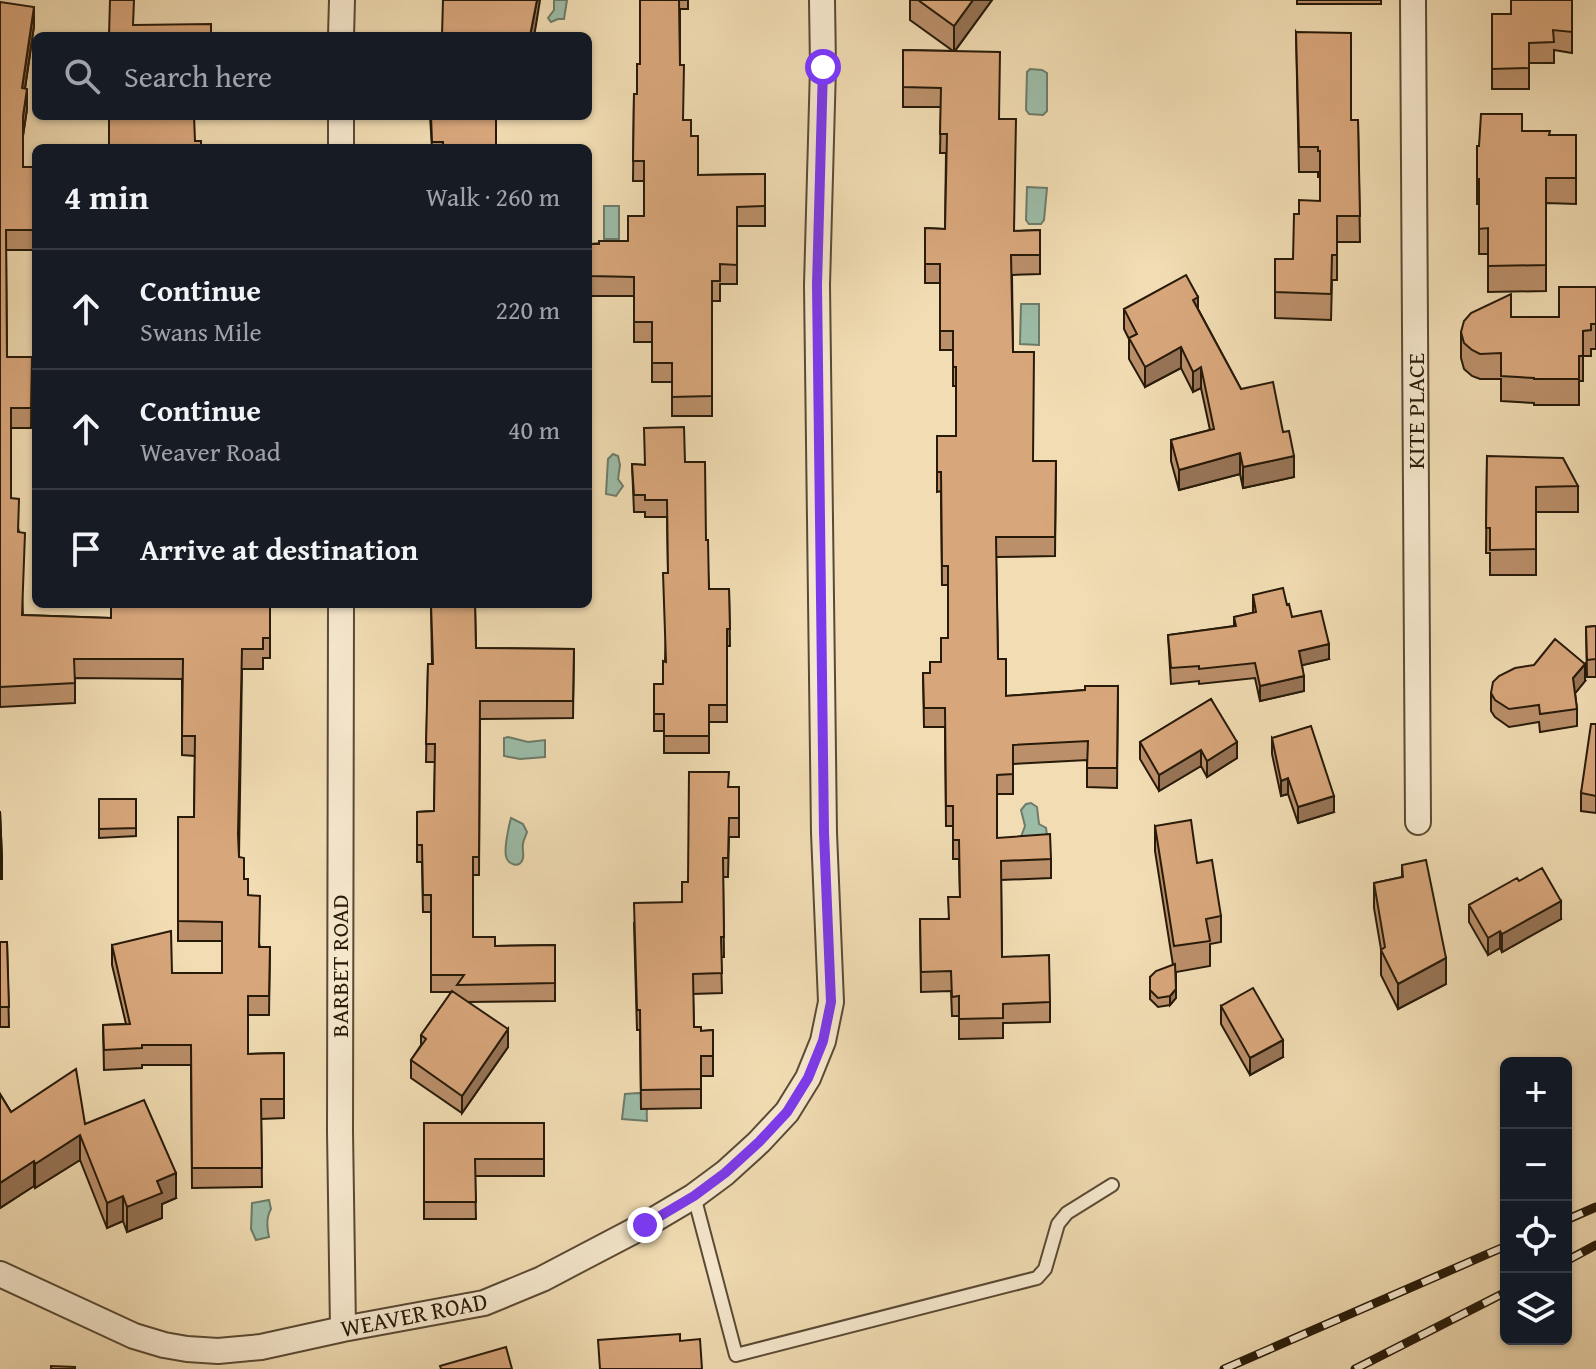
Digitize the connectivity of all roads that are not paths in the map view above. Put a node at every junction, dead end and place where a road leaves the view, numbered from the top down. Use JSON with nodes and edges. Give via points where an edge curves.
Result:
{"nodes":[{"id":1,"x":342,"y":0,"type":"edge"},
{"id":2,"x":822,"y":0,"type":"edge"},
{"id":3,"x":1413,"y":0,"type":"edge"},
{"id":4,"x":341,"y":32,"type":"edge"},
{"id":5,"x":341,"y":120,"type":"edge"},
{"id":6,"x":341,"y":144,"type":"edge"},
{"id":7,"x":341,"y":608,"type":"edge"},
{"id":8,"x":1418,"y":822,"type":"dead end"},
{"id":9,"x":1112,"y":1185,"type":"dead end"},
{"id":10,"x":694,"y":1196,"type":"junction"},
{"id":11,"x":0,"y":1274,"type":"edge"},
{"id":12,"x":343,"y":1329,"type":"junction"}],
"edges":[{"from":1,"to":4,"type":"street"},
{"from":2,"to":10,"type":"street","name":"WEAVER ROAD","via":[[817,285],[831,1002],[823,1041],[787,1112]]},
{"from":3,"to":8,"type":"street","name":"KITE PLACE"},
{"from":5,"to":6,"type":"street"},
{"from":7,"to":12,"type":"street","name":"BARBET ROAD"},
{"from":9,"to":10,"type":"lane","via":[[1058,1224],[1045,1269],[1037,1278],[736,1355]]},
{"from":10,"to":12,"type":"street","name":"WEAVER ROAD","via":[[542,1279],[484,1303]]},
{"from":11,"to":12,"type":"street","name":"WEAVER ROAD","via":[[134,1336],[187,1349],[261,1347]]}]}
